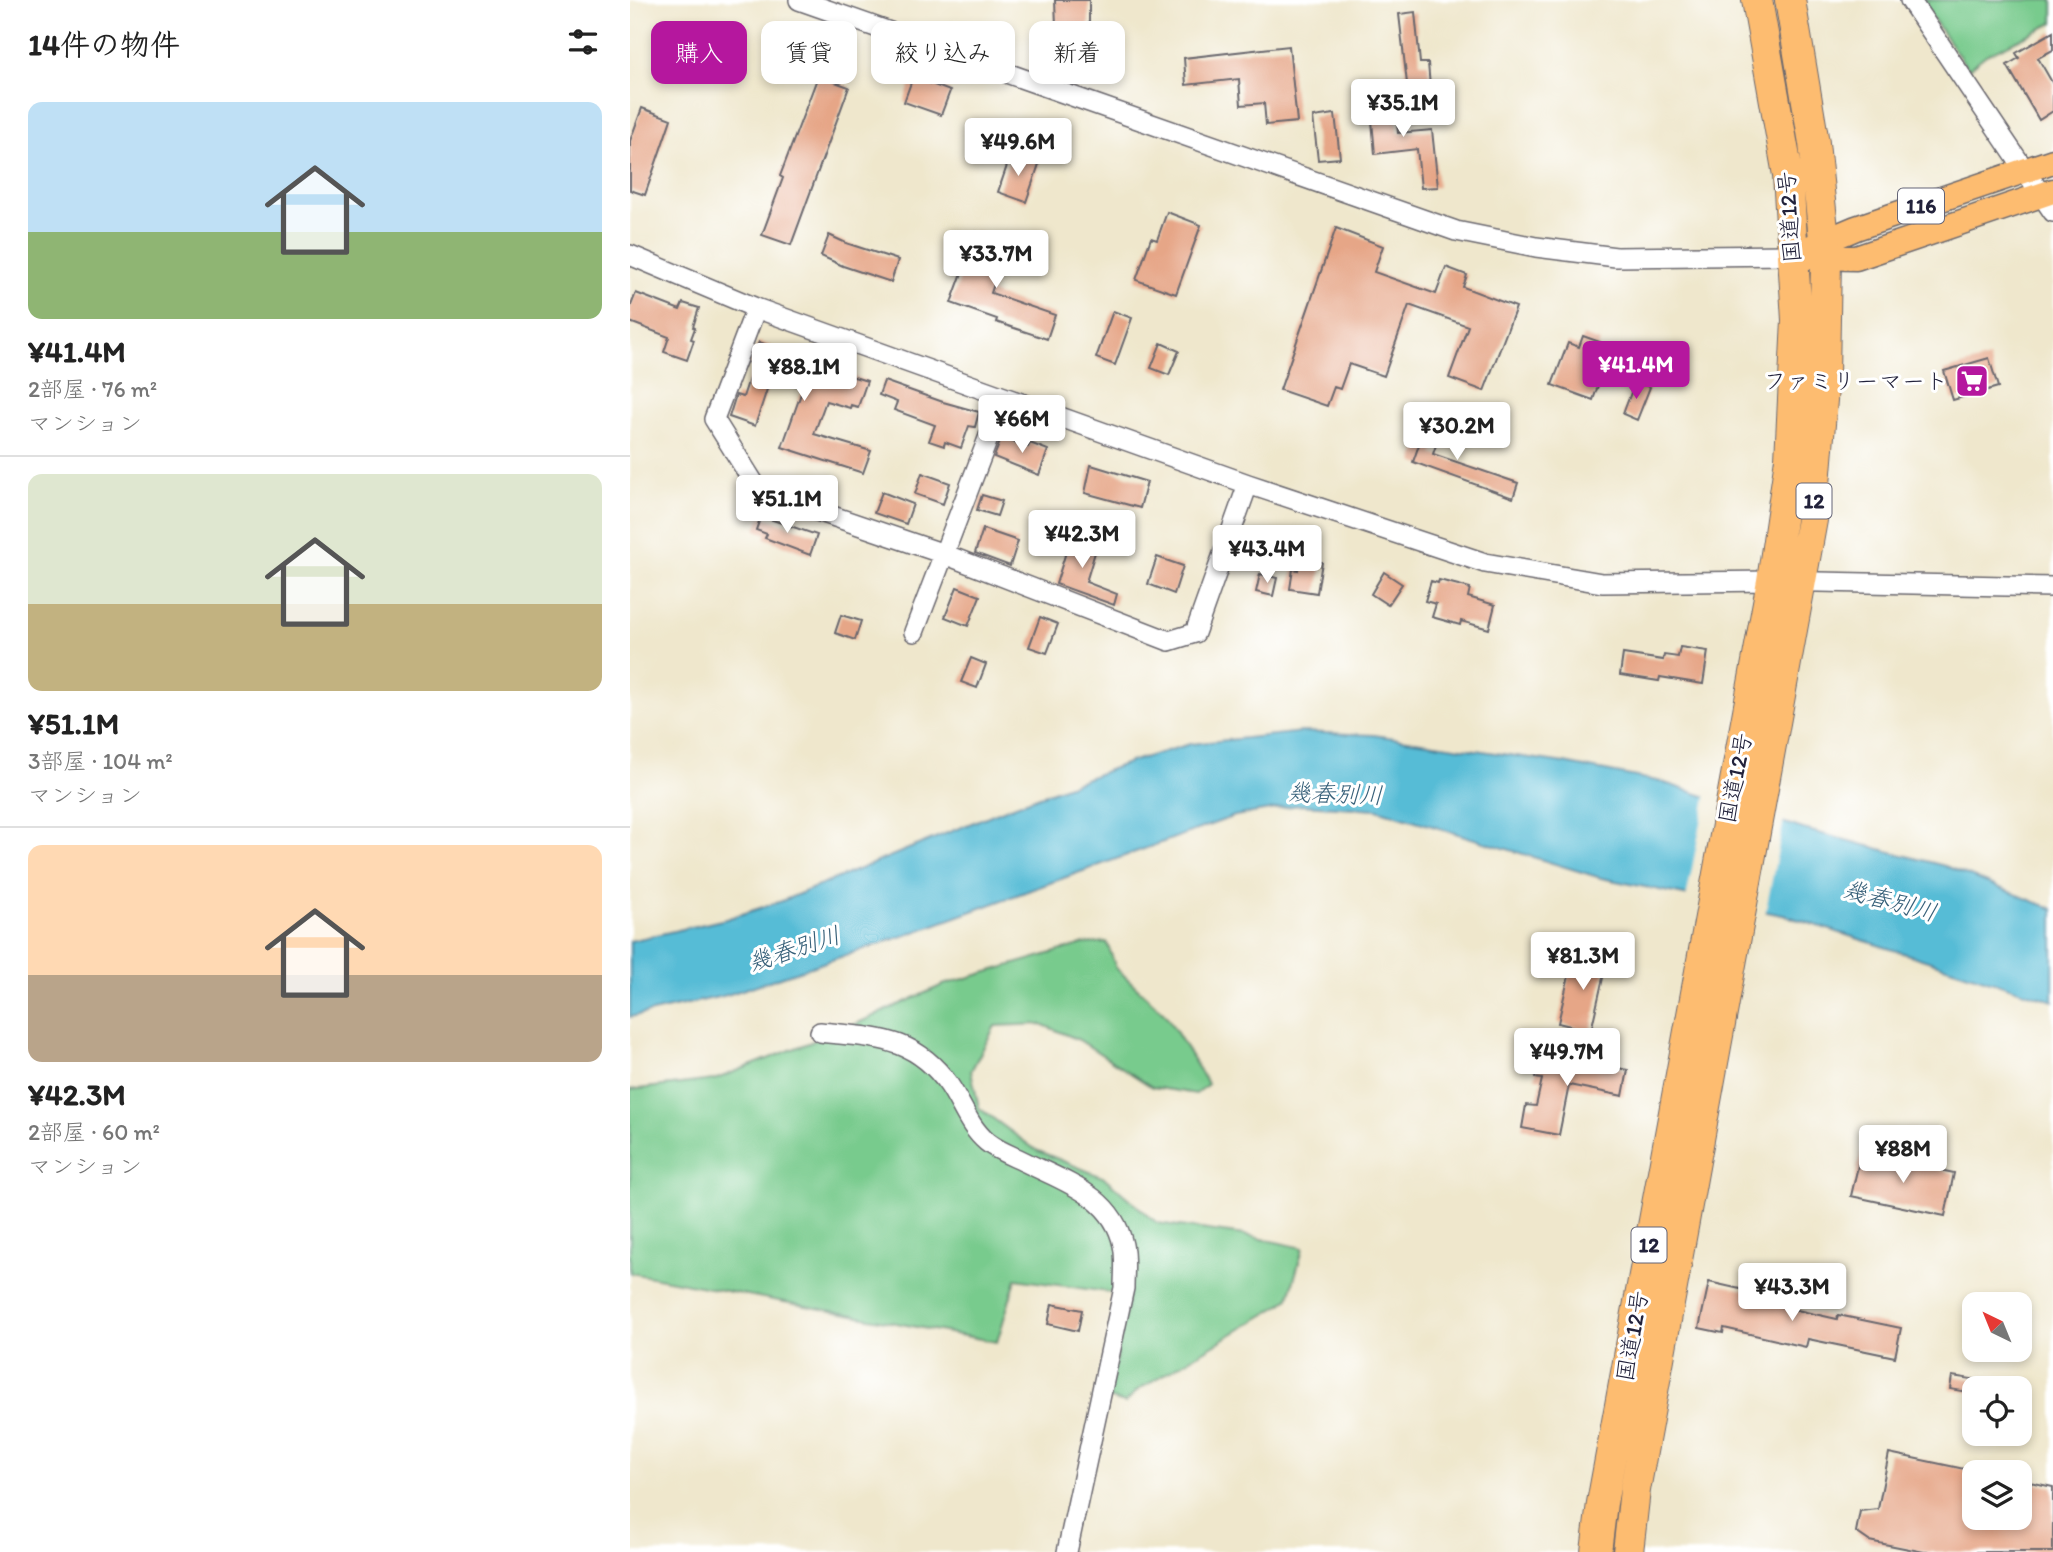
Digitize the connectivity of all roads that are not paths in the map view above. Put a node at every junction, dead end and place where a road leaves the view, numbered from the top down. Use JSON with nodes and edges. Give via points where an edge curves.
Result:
{"nodes":[{"id":1,"x":799,"y":0,"type":"edge"},
{"id":2,"x":1758,"y":0,"type":"edge"},
{"id":3,"x":1790,"y":0,"type":"edge"},
{"id":4,"x":1909,"y":0,"type":"edge"},
{"id":5,"x":2053,"y":161,"type":"edge"},
{"id":6,"x":2025,"y":171,"type":"junction"},
{"id":7,"x":2049,"y":199,"type":"edge"},
{"id":8,"x":1825,"y":249,"type":"junction"},
{"id":9,"x":630,"y":255,"type":"edge"},
{"id":10,"x":1792,"y":255,"type":"junction"},
{"id":11,"x":756,"y":308,"type":"junction"},
{"id":12,"x":1004,"y":397,"type":"junction"},
{"id":13,"x":1248,"y":484,"type":"junction"},
{"id":14,"x":944,"y":554,"type":"junction"},
{"id":15,"x":1772,"y":581,"type":"junction"},
{"id":16,"x":1802,"y":582,"type":"junction"},
{"id":17,"x":2053,"y":587,"type":"edge"},
{"id":18,"x":915,"y":632,"type":"dead end"},
{"id":19,"x":820,"y":1032,"type":"dead end"},
{"id":20,"x":1066,"y":1552,"type":"edge"},
{"id":21,"x":1596,"y":1552,"type":"edge"},
{"id":22,"x":1628,"y":1552,"type":"edge"}],
"edges":[{"from":1,"to":10,"type":"street","via":[[1456,230],[1616,257]]},
{"from":2,"to":10,"type":"highway","name":"国道12号","number":"12","via":[[1788,175]]},
{"from":3,"to":8,"type":"highway","name":"国道12号","number":"12","via":[[1814,143]]},
{"from":4,"to":6,"type":"street"},
{"from":5,"to":6,"type":"main road","number":"116"},
{"from":6,"to":7,"type":"street"},
{"from":6,"to":8,"type":"main road","number":"116"},
{"from":7,"to":8,"type":"main road","number":"116","via":[[1856,258]]},
{"from":8,"to":10,"type":"main road","number":"116"},
{"from":8,"to":16,"type":"highway","name":"国道12号","number":"12","via":[[1825,376]]},
{"from":9,"to":11,"type":"street"},
{"from":10,"to":15,"type":"highway","name":"国道12号","number":"12","via":[[1795,384],[1790,459]]},
{"from":11,"to":12,"type":"street"},
{"from":11,"to":14,"type":"street","via":[[714,418],[759,491]]},
{"from":12,"to":13,"type":"street"},
{"from":12,"to":14,"type":"street"},
{"from":13,"to":14,"type":"street","via":[[1195,633],[1168,641]]},
{"from":13,"to":15,"type":"street","via":[[1485,563],[1602,583]]},
{"from":14,"to":18,"type":"street"},
{"from":15,"to":16,"type":"street"},
{"from":15,"to":21,"type":"highway","name":"国道12号","number":"12","via":[[1601,1503]]},
{"from":16,"to":17,"type":"street"},
{"from":16,"to":22,"type":"highway","name":"国道12号","number":"12","via":[[1635,1490]]},
{"from":19,"to":20,"type":"street","via":[[876,1037],[909,1048],[950,1086],[970,1123],[987,1142],[1089,1193],[1117,1226],[1125,1255],[1124,1288]]}]}
